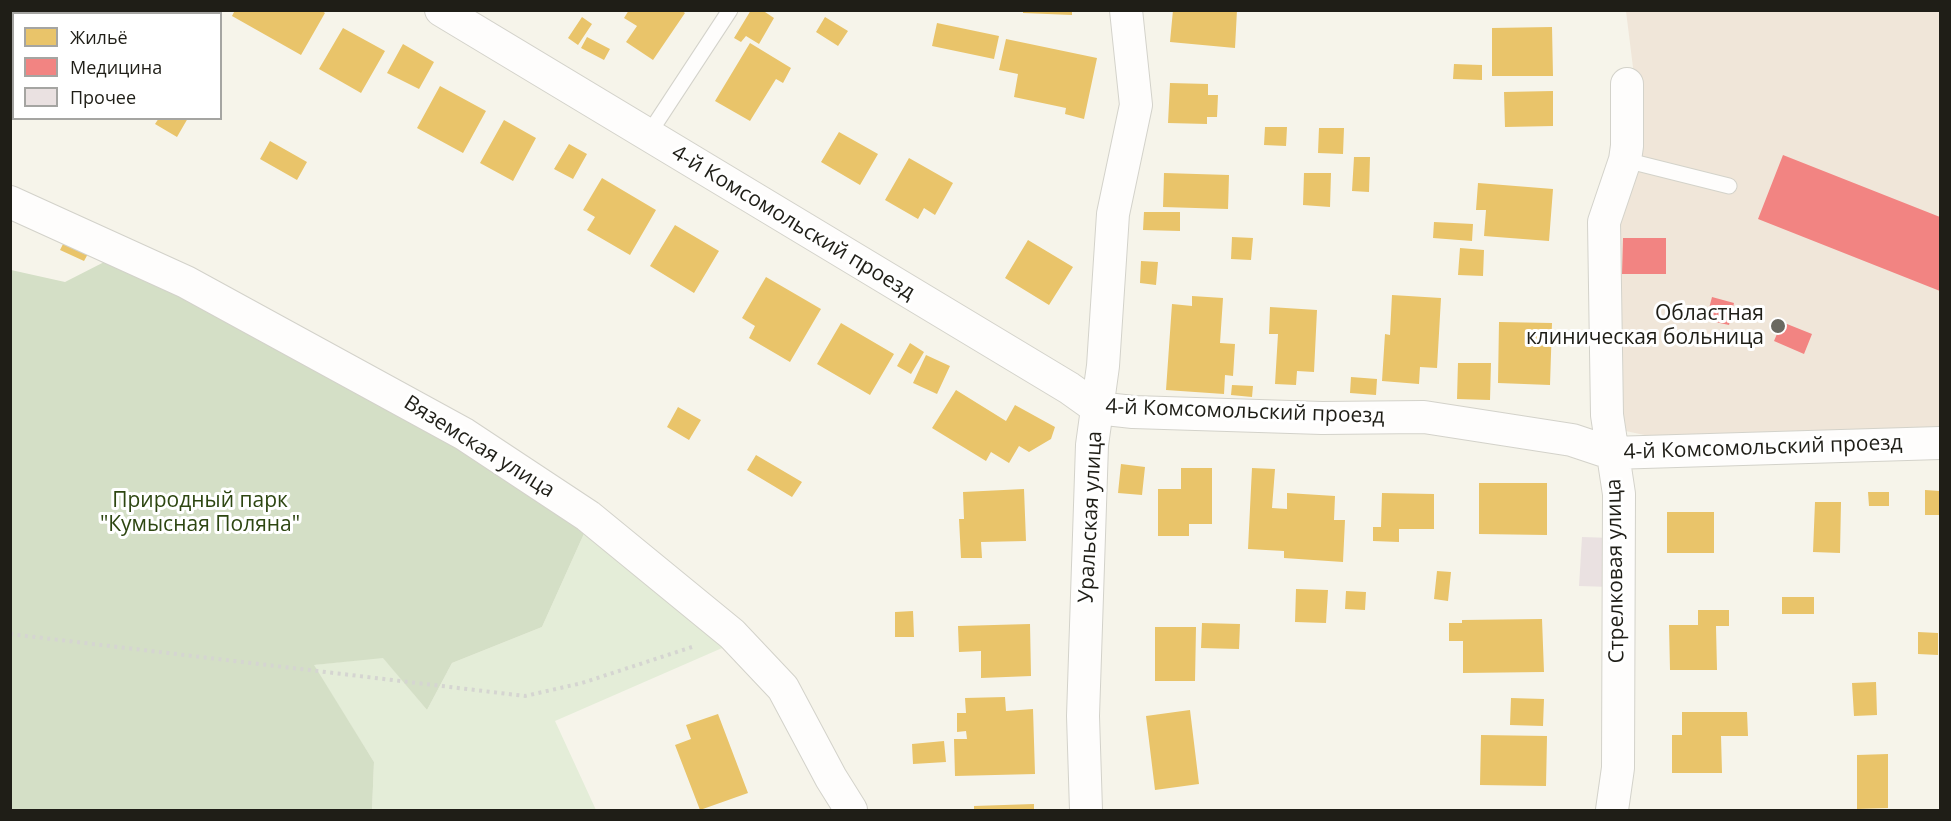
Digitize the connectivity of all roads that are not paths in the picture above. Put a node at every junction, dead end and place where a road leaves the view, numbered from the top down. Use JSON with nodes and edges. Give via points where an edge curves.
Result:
{"nodes":[{"id":1,"x":441,"y":10,"type":"edge"},
{"id":2,"x":730,"y":10,"type":"edge"},
{"id":3,"x":1126,"y":10,"type":"edge"},
{"id":4,"x":1627,"y":84,"type":"dead end"},
{"id":5,"x":648,"y":135,"type":"junction"},
{"id":6,"x":1625,"y":160,"type":"junction"},
{"id":7,"x":1729,"y":186,"type":"dead end"},
{"id":8,"x":10,"y":202,"type":"edge"},
{"id":9,"x":1097,"y":408,"type":"junction"},
{"id":10,"x":1941,"y":442,"type":"edge"},
{"id":11,"x":1611,"y":453,"type":"junction"},
{"id":12,"x":851,"y":810,"type":"edge"},
{"id":13,"x":1086,"y":810,"type":"edge"},
{"id":14,"x":1612,"y":810,"type":"edge"}],
"edges":[{"from":1,"to":5,"type":"street","name":"4-й Комсомольский проезд"},
{"from":2,"to":5,"type":"lane"},
{"from":3,"to":9,"type":"street","name":"Уральская улица","via":[[1136,105],[1113,214]]},
{"from":4,"to":6,"type":"street","name":"Стрелковая улица"},
{"from":5,"to":9,"type":"street","name":"4-й Комсомольский проезд"},
{"from":6,"to":7,"type":"lane"},
{"from":6,"to":11,"type":"street","name":"Стрелковая улица","via":[[1604,222]]},
{"from":8,"to":12,"type":"street","name":"Вяземская улица","via":[[186,282],[464,434],[588,516],[732,634],[783,688]]},
{"from":9,"to":11,"type":"street","name":"4-й Комсомольский проезд","via":[[1322,418],[1424,417],[1572,440]]},
{"from":9,"to":13,"type":"street","name":"Уральская улица","via":[[1092,445],[1083,716]]},
{"from":10,"to":11,"type":"street","name":"4-й Комсомольский проезд"},
{"from":11,"to":14,"type":"street","name":"Стрелковая улица","via":[[1619,494],[1618,768]]}]}
